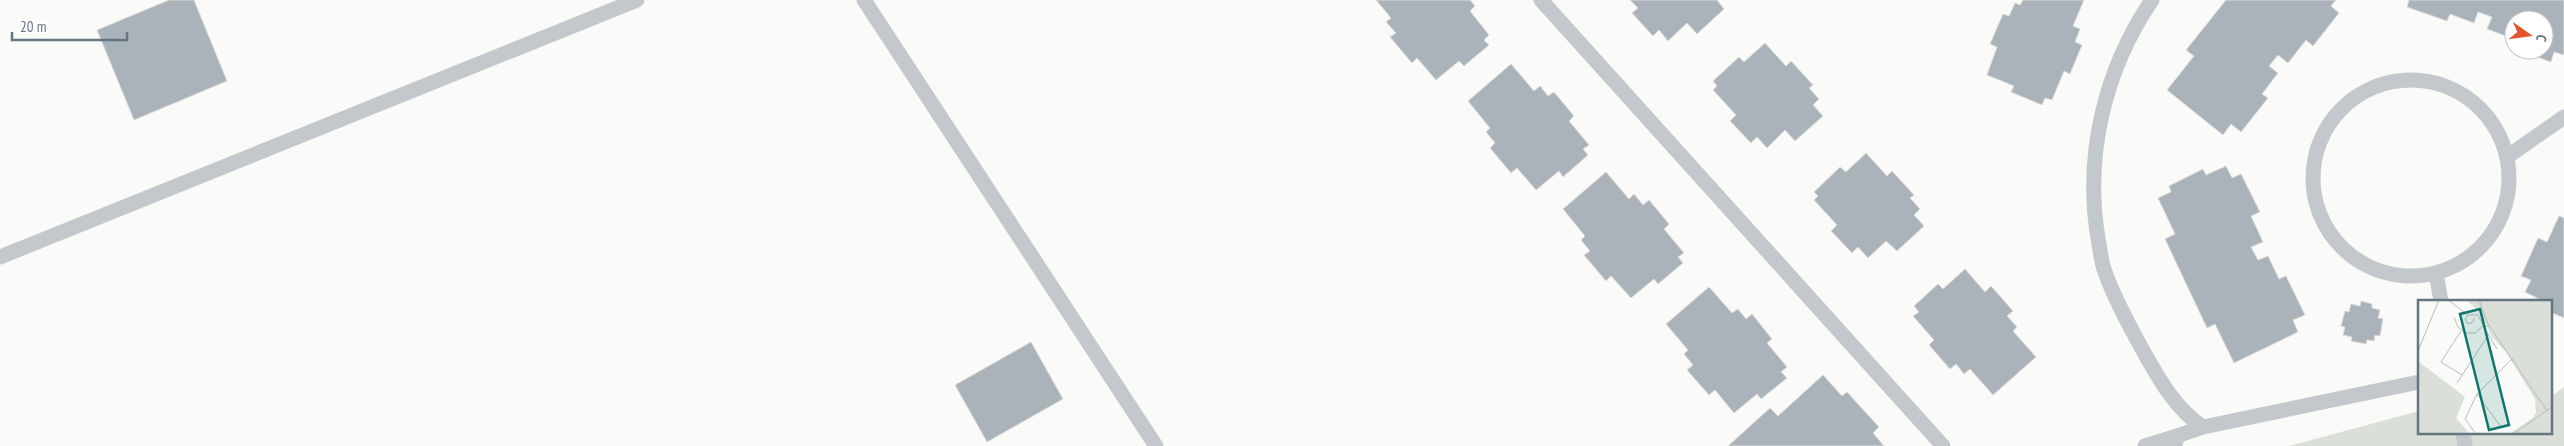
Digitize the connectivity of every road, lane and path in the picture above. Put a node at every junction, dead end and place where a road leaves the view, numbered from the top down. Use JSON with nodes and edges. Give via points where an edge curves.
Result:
{"nodes":[{"id":1,"x":637,"y":0,"type":"edge"},
{"id":2,"x":864,"y":0,"type":"edge"},
{"id":3,"x":1541,"y":0,"type":"edge"},
{"id":4,"x":2152,"y":0,"type":"edge"},
{"id":5,"x":2564,"y":117,"type":"edge"},
{"id":6,"x":2507,"y":157,"type":"junction"},
{"id":7,"x":0,"y":257,"type":"edge"},
{"id":8,"x":2436,"y":273,"type":"junction"},
{"id":9,"x":2441,"y":300,"type":"edge"},
{"id":10,"x":2418,"y":382,"type":"edge"},
{"id":11,"x":2203,"y":427,"type":"junction"},
{"id":12,"x":2176,"y":441,"type":"edge"},
{"id":13,"x":1156,"y":446,"type":"edge"},
{"id":14,"x":1943,"y":446,"type":"edge"},
{"id":15,"x":2145,"y":446,"type":"edge"}],
"edges":[{"from":1,"to":7,"type":"lane"},
{"from":2,"to":13,"type":"lane"},
{"from":3,"to":14,"type":"lane"},
{"from":4,"to":11,"type":"lane","via":[[2136,25],[2111,79],[2095,146],[2095,218],[2104,270],[2124,316],[2159,378],[2187,416]]},
{"from":5,"to":6,"type":"lane"},
{"from":6,"to":8,"type":"lane","via":[[2507,200],[2492,234],[2472,255]]},
{"from":6,"to":8,"type":"lane","via":[[2498,131],[2480,107],[2461,93],[2436,82],[2412,79],[2370,88],[2351,99],[2322,135],[2314,160],[2312,184],[2318,210],[2329,233],[2346,253],[2370,268],[2402,276]]},
{"from":8,"to":9,"type":"lane"},
{"from":10,"to":11,"type":"lane"},
{"from":11,"to":12,"type":"lane"},
{"from":12,"to":15,"type":"lane"}]}
